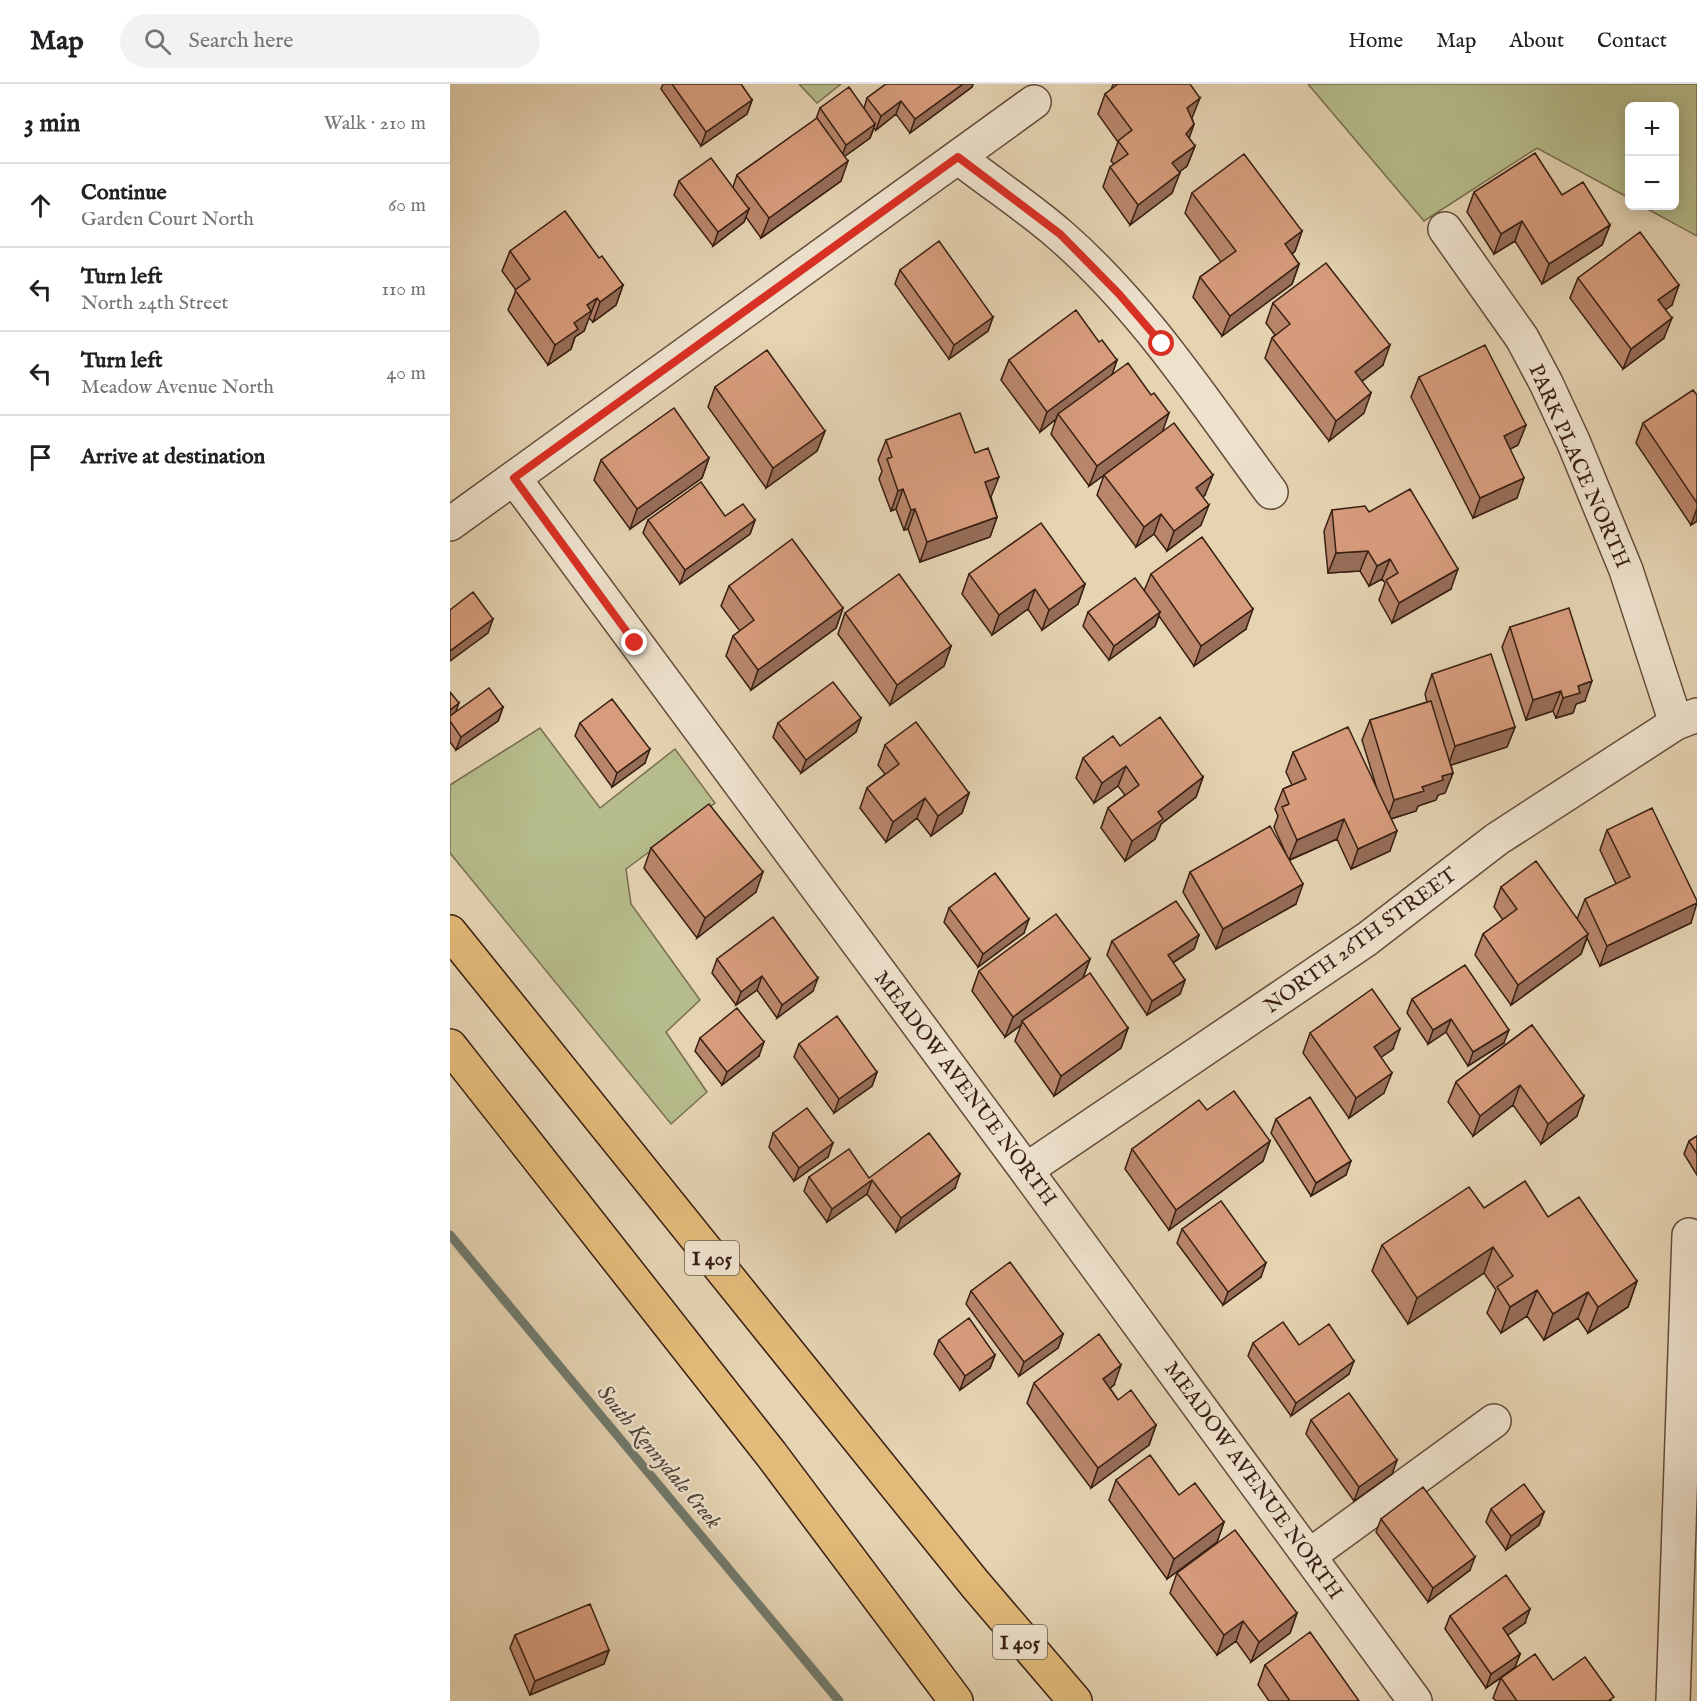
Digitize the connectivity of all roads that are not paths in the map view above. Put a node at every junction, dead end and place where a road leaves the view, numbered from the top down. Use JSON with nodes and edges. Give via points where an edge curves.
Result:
{"nodes":[{"id":1,"x":1034,"y":102,"type":"dead end"},
{"id":2,"x":958,"y":157,"type":"junction"},
{"id":3,"x":1445,"y":229,"type":"dead end"},
{"id":4,"x":514,"y":478,"type":"junction"},
{"id":5,"x":1270,"y":492,"type":"dead end"},
{"id":6,"x":450,"y":524,"type":"edge"},
{"id":7,"x":1687,"y":719,"type":"edge"},
{"id":8,"x":450,"y":932,"type":"edge"},
{"id":9,"x":450,"y":1046,"type":"edge"},
{"id":10,"x":1026,"y":1170,"type":"junction"},
{"id":11,"x":1689,"y":1235,"type":"dead end"},
{"id":12,"x":1494,"y":1421,"type":"dead end"},
{"id":13,"x":771,"y":1454,"type":"junction"},
{"id":14,"x":1309,"y":1556,"type":"junction"},
{"id":15,"x":975,"y":1584,"type":"junction"},
{"id":16,"x":944,"y":1701,"type":"edge"},
{"id":17,"x":956,"y":1701,"type":"edge"},
{"id":18,"x":1065,"y":1701,"type":"edge"},
{"id":19,"x":1075,"y":1701,"type":"edge"},
{"id":20,"x":1415,"y":1701,"type":"edge"},
{"id":21,"x":1673,"y":1701,"type":"edge"}],
"edges":[{"from":1,"to":2,"type":"street"},
{"from":2,"to":4,"type":"street"},
{"from":2,"to":5,"type":"street","via":[[1060,234],[1119,294],[1162,344]]},
{"from":3,"to":7,"type":"street","name":"PARK PLACE NORTH","via":[[1522,338],[1546,383]]},
{"from":4,"to":6,"type":"street"},
{"from":4,"to":10,"type":"street","name":"MEADOW AVENUE NORTH"},
{"from":7,"to":10,"type":"street","name":"NORTH 26TH STREET","via":[[1497,839],[1367,939]]},
{"from":8,"to":15,"type":"highway","number":"I 405"},
{"from":9,"to":13,"type":"highway"},
{"from":10,"to":14,"type":"street","name":"MEADOW AVENUE NORTH"},
{"from":11,"to":21,"type":"street"},
{"from":12,"to":14,"type":"street"},
{"from":13,"to":16,"type":"highway"},
{"from":13,"to":17,"type":"highway"},
{"from":14,"to":20,"type":"street","name":"MEADOW AVENUE NORTH"},
{"from":15,"to":18,"type":"highway","number":"I 405"},
{"from":15,"to":19,"type":"highway"}]}
